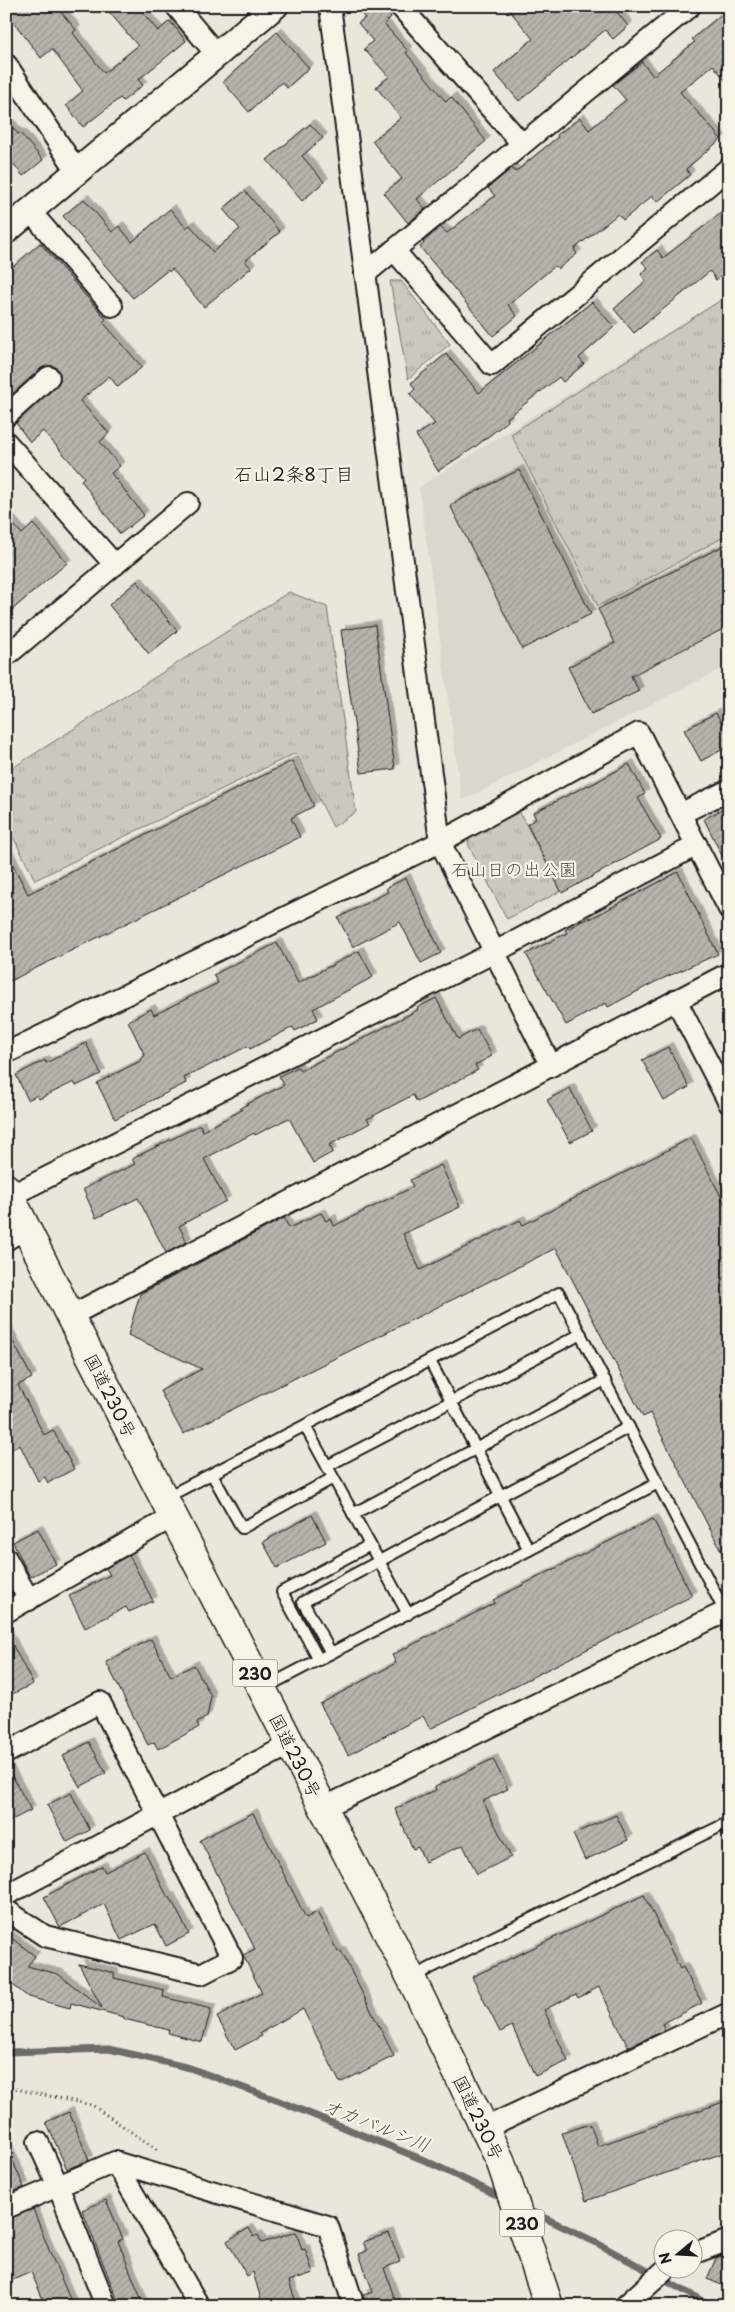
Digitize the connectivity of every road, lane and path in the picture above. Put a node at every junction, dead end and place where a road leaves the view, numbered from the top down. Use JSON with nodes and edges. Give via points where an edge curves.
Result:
{"nodes":[{"id":1,"x":176,"y":6,"type":"edge"},
{"id":2,"x":275,"y":6,"type":"edge"},
{"id":3,"x":330,"y":6,"type":"edge"},
{"id":4,"x":400,"y":6,"type":"edge"},
{"id":5,"x":690,"y":6,"type":"edge"},
{"id":6,"x":217,"y":55,"type":"junction"},
{"id":7,"x":6,"y":64,"type":"edge"},
{"id":8,"x":522,"y":144,"type":"junction"},
{"id":9,"x":729,"y":168,"type":"edge"},
{"id":10,"x":77,"y":171,"type":"junction"},
{"id":11,"x":30,"y":211,"type":"junction"},
{"id":12,"x":6,"y":231,"type":"edge"},
{"id":13,"x":394,"y":250,"type":"junction"},
{"id":14,"x":365,"y":274,"type":"junction"},
{"id":15,"x":112,"y":306,"type":"dead end"},
{"id":16,"x":49,"y":377,"type":"dead end"},
{"id":17,"x":6,"y":416,"type":"edge"},
{"id":18,"x":6,"y":442,"type":"edge"},
{"id":19,"x":188,"y":502,"type":"dead end"},
{"id":20,"x":115,"y":565,"type":"junction"},
{"id":21,"x":6,"y":656,"type":"edge"},
{"id":22,"x":729,"y":790,"type":"edge"},
{"id":23,"x":682,"y":813,"type":"junction"},
{"id":24,"x":440,"y":842,"type":"junction"},
{"id":25,"x":697,"y":845,"type":"junction"},
{"id":26,"x":729,"y":909,"type":"edge"},
{"id":27,"x":494,"y":952,"type":"junction"},
{"id":28,"x":729,"y":973,"type":"edge"},
{"id":29,"x":676,"y":1000,"type":"junction"},
{"id":30,"x":6,"y":1054,"type":"edge"},
{"id":31,"x":551,"y":1066,"type":"junction"},
{"id":32,"x":729,"y":1103,"type":"edge"},
{"id":33,"x":8,"y":1192,"type":"edge"},
{"id":34,"x":16,"y":1234,"type":"edge"},
{"id":35,"x":70,"y":1316,"type":"junction"},
{"id":36,"x":581,"y":1334,"type":"junction"},
{"id":37,"x":430,"y":1361,"type":"junction"},
{"id":38,"x":605,"y":1380,"type":"junction"},
{"id":39,"x":451,"y":1402,"type":"junction"},
{"id":40,"x":305,"y":1426,"type":"junction"},
{"id":41,"x":629,"y":1427,"type":"junction"},
{"id":42,"x":475,"y":1448,"type":"junction"},
{"id":43,"x":327,"y":1466,"type":"junction"},
{"id":44,"x":212,"y":1474,"type":"junction"},
{"id":45,"x":334,"y":1478,"type":"junction"},
{"id":46,"x":658,"y":1483,"type":"junction"},
{"id":47,"x":500,"y":1496,"type":"junction"},
{"id":48,"x":169,"y":1508,"type":"junction"},
{"id":49,"x":353,"y":1514,"type":"junction"},
{"id":50,"x":370,"y":1545,"type":"junction"},
{"id":51,"x":529,"y":1550,"type":"junction"},
{"id":52,"x":6,"y":1558,"type":"edge"},
{"id":53,"x":379,"y":1561,"type":"junction"},
{"id":54,"x":29,"y":1600,"type":"junction"},
{"id":55,"x":727,"y":1611,"type":"edge"},
{"id":56,"x":6,"y":1612,"type":"edge"},
{"id":57,"x":408,"y":1614,"type":"junction"},
{"id":58,"x":331,"y":1653,"type":"junction"},
{"id":59,"x":319,"y":1660,"type":"junction"},
{"id":60,"x":262,"y":1689,"type":"junction"},
{"id":61,"x":291,"y":1744,"type":"junction"},
{"id":62,"x":6,"y":1753,"type":"edge"},
{"id":63,"x":323,"y":1808,"type":"junction"},
{"id":64,"x":158,"y":1814,"type":"junction"},
{"id":65,"x":729,"y":1822,"type":"edge"},
{"id":66,"x":6,"y":1895,"type":"edge"},
{"id":67,"x":6,"y":1910,"type":"edge"},
{"id":68,"x":411,"y":1978,"type":"junction"},
{"id":69,"x":729,"y":2014,"type":"edge"},
{"id":70,"x":6,"y":2087,"type":"edge"},
{"id":71,"x":485,"y":2128,"type":"junction"},
{"id":72,"x":38,"y":2142,"type":"dead end"},
{"id":73,"x":162,"y":2153,"type":"dead end"},
{"id":74,"x":115,"y":2162,"type":"junction"},
{"id":75,"x":58,"y":2186,"type":"junction"},
{"id":76,"x":6,"y":2208,"type":"edge"},
{"id":77,"x":729,"y":2240,"type":"edge"},
{"id":78,"x":702,"y":2250,"type":"edge"},
{"id":79,"x":654,"y":2280,"type":"edge"},
{"id":80,"x":546,"y":2296,"type":"edge"},
{"id":81,"x":106,"y":2306,"type":"edge"},
{"id":82,"x":199,"y":2306,"type":"edge"},
{"id":83,"x":354,"y":2306,"type":"edge"},
{"id":84,"x":626,"y":2306,"type":"edge"}],
"edges":[{"from":1,"to":6,"type":"street"},
{"from":2,"to":6,"type":"street"},
{"from":3,"to":14,"type":"street"},
{"from":4,"to":8,"type":"street"},
{"from":5,"to":8,"type":"street"},
{"from":6,"to":10,"type":"street"},
{"from":7,"to":10,"type":"street"},
{"from":8,"to":13,"type":"street"},
{"from":9,"to":13,"type":"street","via":[[492,365]]},
{"from":10,"to":11,"type":"street"},
{"from":11,"to":12,"type":"street"},
{"from":11,"to":15,"type":"street"},
{"from":13,"to":14,"type":"street"},
{"from":14,"to":24,"type":"street"},
{"from":16,"to":17,"type":"street"},
{"from":18,"to":20,"type":"street"},
{"from":19,"to":20,"type":"street"},
{"from":20,"to":21,"type":"street"},
{"from":22,"to":23,"type":"street"},
{"from":23,"to":24,"type":"street","via":[[639,733]]},
{"from":23,"to":25,"type":"street"},
{"from":24,"to":27,"type":"street"},
{"from":24,"to":30,"type":"street"},
{"from":25,"to":26,"type":"street"},
{"from":25,"to":27,"type":"street"},
{"from":27,"to":31,"type":"street"},
{"from":27,"to":33,"type":"street"},
{"from":28,"to":29,"type":"street"},
{"from":29,"to":31,"type":"street"},
{"from":29,"to":32,"type":"street"},
{"from":31,"to":35,"type":"street"},
{"from":33,"to":34,"type":"highway","name":"国道230号","number":"230"},
{"from":34,"to":35,"type":"highway","name":"国道230号","number":"230"},
{"from":35,"to":48,"type":"highway","name":"国道230号","number":"230"},
{"from":36,"to":37,"type":"lane","via":[[560,1293]]},
{"from":36,"to":38,"type":"lane"},
{"from":36,"to":39,"type":"lane"},
{"from":37,"to":39,"type":"lane"},
{"from":37,"to":40,"type":"lane"},
{"from":38,"to":41,"type":"lane"},
{"from":38,"to":42,"type":"lane"},
{"from":39,"to":42,"type":"lane"},
{"from":39,"to":43,"type":"lane"},
{"from":40,"to":43,"type":"lane"},
{"from":40,"to":44,"type":"lane"},
{"from":41,"to":46,"type":"lane"},
{"from":41,"to":47,"type":"lane"},
{"from":42,"to":47,"type":"lane"},
{"from":42,"to":49,"type":"lane"},
{"from":43,"to":45,"type":"lane"},
{"from":44,"to":45,"type":"lane","via":[[242,1528]]},
{"from":44,"to":48,"type":"lane"},
{"from":45,"to":49,"type":"lane"},
{"from":46,"to":51,"type":"lane"},
{"from":46,"to":55,"type":"lane"},
{"from":47,"to":51,"type":"lane"},
{"from":47,"to":53,"type":"lane"},
{"from":48,"to":54,"type":"street"},
{"from":48,"to":60,"type":"highway","name":"国道230号","number":"230"},
{"from":49,"to":50,"type":"lane"},
{"from":50,"to":53,"type":"lane"},
{"from":50,"to":59,"type":"lane","via":[[282,1592]]},
{"from":51,"to":57,"type":"lane"},
{"from":52,"to":54,"type":"street"},
{"from":53,"to":57,"type":"lane"},
{"from":53,"to":58,"type":"lane","via":[[303,1602]]},
{"from":54,"to":56,"type":"street"},
{"from":55,"to":63,"type":"street"},
{"from":57,"to":58,"type":"lane"},
{"from":58,"to":59,"type":"lane"},
{"from":59,"to":60,"type":"lane"},
{"from":60,"to":61,"type":"highway","name":"国道230号","number":"230"},
{"from":61,"to":63,"type":"highway","name":"国道230号","number":"230"},
{"from":61,"to":64,"type":"street"},
{"from":62,"to":64,"type":"street","via":[[100,1702]]},
{"from":63,"to":68,"type":"highway","name":"国道230号","number":"230"},
{"from":64,"to":66,"type":"street"},
{"from":64,"to":67,"type":"street","via":[[232,1958],[201,1974],[45,1936]]},
{"from":65,"to":68,"type":"lane"},
{"from":68,"to":71,"type":"highway","name":"国道230号","number":"230"},
{"from":69,"to":71,"type":"street"},
{"from":70,"to":73,"type":"path","via":[[92,2105]]},
{"from":71,"to":80,"type":"highway","name":"国道230号","number":"230","via":[[500,2160]]},
{"from":72,"to":75,"type":"street"},
{"from":74,"to":75,"type":"street"},
{"from":74,"to":82,"type":"street"},
{"from":74,"to":83,"type":"street","via":[[328,2226]]},
{"from":75,"to":76,"type":"street"},
{"from":75,"to":81,"type":"street"},
{"from":77,"to":78,"type":"street"},
{"from":79,"to":84,"type":"street"}]}
